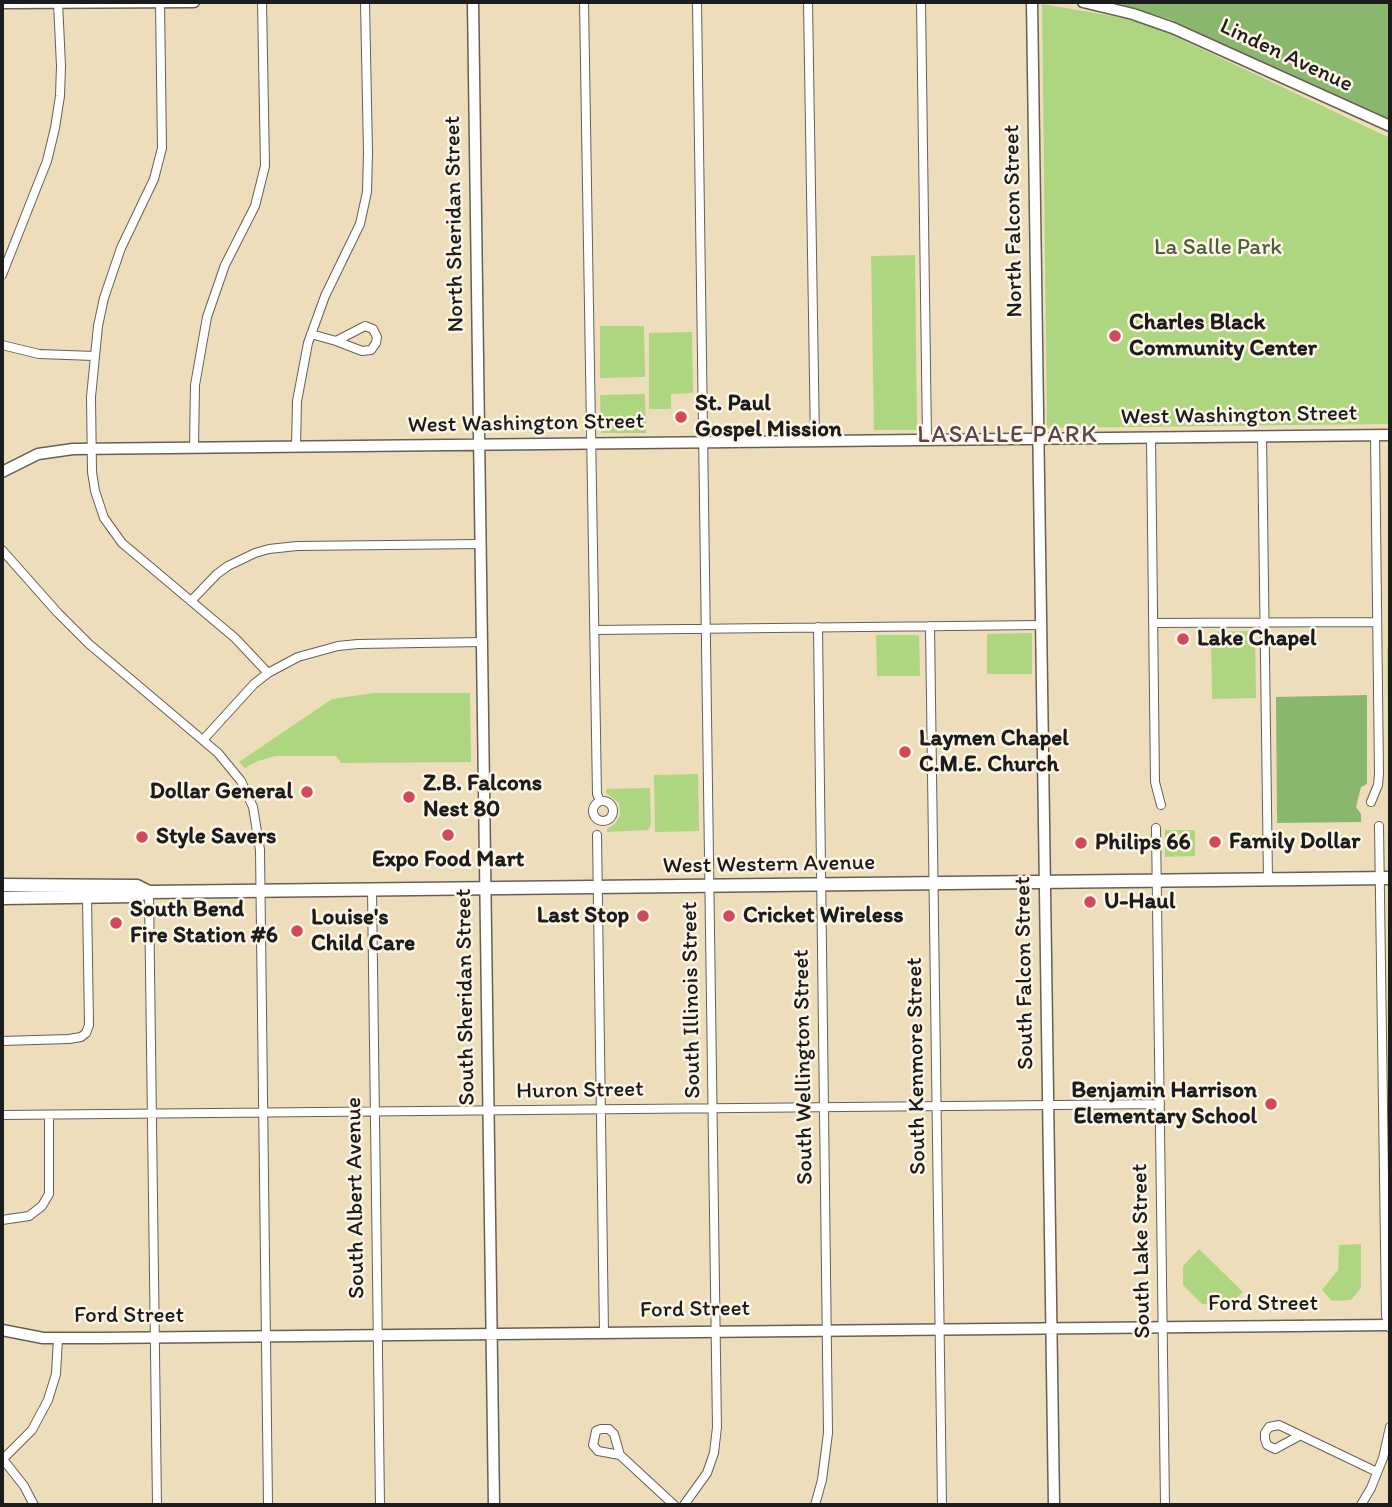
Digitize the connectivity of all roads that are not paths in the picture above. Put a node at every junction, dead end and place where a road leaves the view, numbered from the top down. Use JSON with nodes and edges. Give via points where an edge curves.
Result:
{"nodes":[{"id":1,"x":58,"y":2,"type":"edge"},
{"id":2,"x":160,"y":2,"type":"edge"},
{"id":3,"x":194,"y":2,"type":"edge"},
{"id":4,"x":262,"y":2,"type":"edge"},
{"id":5,"x":365,"y":2,"type":"edge"},
{"id":6,"x":473,"y":2,"type":"edge"},
{"id":7,"x":584,"y":2,"type":"edge"},
{"id":8,"x":697,"y":2,"type":"edge"},
{"id":9,"x":808,"y":2,"type":"edge"},
{"id":10,"x":921,"y":2,"type":"edge"},
{"id":11,"x":1032,"y":2,"type":"edge"},
{"id":12,"x":1083,"y":2,"type":"edge"},
{"id":13,"x":2,"y":3,"type":"edge"},
{"id":14,"x":1390,"y":126,"type":"edge"},
{"id":15,"x":2,"y":275,"type":"edge"},
{"id":16,"x":311,"y":334,"type":"junction"},
{"id":17,"x":336,"y":341,"type":"junction"},
{"id":18,"x":2,"y":345,"type":"edge"},
{"id":19,"x":94,"y":356,"type":"junction"},
{"id":20,"x":1375,"y":435,"type":"junction"},
{"id":21,"x":1390,"y":435,"type":"edge"},
{"id":22,"x":1262,"y":436,"type":"junction"},
{"id":23,"x":1151,"y":438,"type":"junction"},
{"id":24,"x":1039,"y":439,"type":"junction"},
{"id":25,"x":927,"y":440,"type":"junction"},
{"id":26,"x":815,"y":442,"type":"junction"},
{"id":27,"x":704,"y":443,"type":"junction"},
{"id":28,"x":593,"y":444,"type":"junction"},
{"id":29,"x":480,"y":446,"type":"junction"},
{"id":30,"x":194,"y":447,"type":"junction"},
{"id":31,"x":296,"y":447,"type":"junction"},
{"id":32,"x":92,"y":448,"type":"junction"},
{"id":33,"x":2,"y":472,"type":"edge"},
{"id":34,"x":481,"y":544,"type":"junction"},
{"id":35,"x":2,"y":550,"type":"edge"},
{"id":36,"x":191,"y":601,"type":"junction"},
{"id":37,"x":1265,"y":622,"type":"junction"},
{"id":38,"x":1376,"y":622,"type":"junction"},
{"id":39,"x":1153,"y":623,"type":"junction"},
{"id":40,"x":1041,"y":625,"type":"junction"},
{"id":41,"x":930,"y":626,"type":"junction"},
{"id":42,"x":818,"y":627,"type":"junction"},
{"id":43,"x":706,"y":628,"type":"junction"},
{"id":44,"x":594,"y":630,"type":"junction"},
{"id":45,"x":483,"y":642,"type":"junction"},
{"id":46,"x":268,"y":673,"type":"junction"},
{"id":47,"x":203,"y":740,"type":"junction"},
{"id":48,"x":600,"y":802,"type":"dead end"},
{"id":49,"x":1371,"y":802,"type":"dead end"},
{"id":50,"x":1161,"y":805,"type":"dead end"},
{"id":51,"x":1379,"y":826,"type":"dead end"},
{"id":52,"x":1156,"y":828,"type":"dead end"},
{"id":53,"x":597,"y":835,"type":"dead end"},
{"id":54,"x":1385,"y":878,"type":"edge"},
{"id":55,"x":1268,"y":880,"type":"junction"},
{"id":56,"x":1157,"y":882,"type":"junction"},
{"id":57,"x":1045,"y":883,"type":"junction"},
{"id":58,"x":933,"y":884,"type":"junction"},
{"id":59,"x":2,"y":886,"type":"edge"},
{"id":60,"x":821,"y":886,"type":"junction"},
{"id":61,"x":709,"y":887,"type":"junction"},
{"id":62,"x":598,"y":888,"type":"junction"},
{"id":63,"x":486,"y":889,"type":"junction"},
{"id":64,"x":372,"y":890,"type":"junction"},
{"id":65,"x":149,"y":891,"type":"junction"},
{"id":66,"x":261,"y":891,"type":"junction"},
{"id":67,"x":2,"y":898,"type":"edge"},
{"id":68,"x":87,"y":898,"type":"junction"},
{"id":69,"x":2,"y":1041,"type":"edge"},
{"id":70,"x":1386,"y":1102,"type":"edge"},
{"id":71,"x":1160,"y":1104,"type":"junction"},
{"id":72,"x":1048,"y":1106,"type":"junction"},
{"id":73,"x":936,"y":1107,"type":"junction"},
{"id":74,"x":824,"y":1109,"type":"junction"},
{"id":75,"x":601,"y":1110,"type":"junction"},
{"id":76,"x":712,"y":1110,"type":"junction"},
{"id":77,"x":374,"y":1112,"type":"junction"},
{"id":78,"x":489,"y":1112,"type":"junction"},
{"id":79,"x":264,"y":1113,"type":"junction"},
{"id":80,"x":151,"y":1114,"type":"junction"},
{"id":81,"x":2,"y":1115,"type":"edge"},
{"id":82,"x":49,"y":1115,"type":"junction"},
{"id":83,"x":2,"y":1220,"type":"edge"},
{"id":84,"x":1163,"y":1326,"type":"junction"},
{"id":85,"x":1390,"y":1326,"type":"edge"},
{"id":86,"x":1051,"y":1327,"type":"junction"},
{"id":87,"x":2,"y":1330,"type":"edge"},
{"id":88,"x":827,"y":1330,"type":"junction"},
{"id":89,"x":940,"y":1330,"type":"junction"},
{"id":90,"x":715,"y":1331,"type":"junction"},
{"id":91,"x":604,"y":1333,"type":"junction"},
{"id":92,"x":377,"y":1334,"type":"junction"},
{"id":93,"x":492,"y":1334,"type":"junction"},
{"id":94,"x":266,"y":1335,"type":"junction"},
{"id":95,"x":155,"y":1337,"type":"junction"},
{"id":96,"x":58,"y":1338,"type":"junction"},
{"id":97,"x":1390,"y":1427,"type":"edge"},
{"id":98,"x":1299,"y":1436,"type":"dead end"},
{"id":99,"x":620,"y":1455,"type":"dead end"},
{"id":100,"x":2,"y":1459,"type":"edge"},
{"id":101,"x":1377,"y":1472,"type":"junction"},
{"id":102,"x":34,"y":1505,"type":"edge"},
{"id":103,"x":157,"y":1505,"type":"edge"},
{"id":104,"x":268,"y":1505,"type":"edge"},
{"id":105,"x":380,"y":1505,"type":"edge"},
{"id":106,"x":494,"y":1505,"type":"edge"},
{"id":107,"x":674,"y":1505,"type":"edge"},
{"id":108,"x":684,"y":1505,"type":"edge"},
{"id":109,"x":815,"y":1505,"type":"edge"},
{"id":110,"x":942,"y":1505,"type":"edge"},
{"id":111,"x":1054,"y":1505,"type":"edge"},
{"id":112,"x":1165,"y":1505,"type":"edge"},
{"id":113,"x":1361,"y":1505,"type":"edge"}],
"edges":[{"from":1,"to":2,"type":"street"},
{"from":1,"to":13,"type":"street"},
{"from":1,"to":15,"type":"street","via":[[61,76],[55,128],[47,162]]},
{"from":2,"to":3,"type":"street"},
{"from":2,"to":19,"type":"street","via":[[160,159],[108,284]]},
{"from":4,"to":30,"type":"street","via":[[265,166],[255,206],[225,265],[207,317],[195,385]]},
{"from":5,"to":16,"type":"street","via":[[367,192],[360,224]]},
{"from":6,"to":29,"type":"street","name":"North Sheridan Street"},
{"from":7,"to":28,"type":"street"},
{"from":8,"to":27,"type":"street","name":"South Illinois Street"},
{"from":9,"to":26,"type":"street"},
{"from":10,"to":25,"type":"street"},
{"from":11,"to":24,"type":"street","name":"North Falcon Street"},
{"from":12,"to":14,"type":"street","name":"Linden Avenue","via":[[1173,28]]},
{"from":16,"to":17,"type":"street"},
{"from":16,"to":31,"type":"street","via":[[299,383]]},
{"from":17,"to":17,"type":"street","via":[[365,326],[377,337],[374,347],[366,351]]},
{"from":18,"to":19,"type":"street","via":[[39,354]]},
{"from":19,"to":32,"type":"street"},
{"from":20,"to":21,"type":"street","name":"West Washington Street"},
{"from":20,"to":22,"type":"street","name":"West Washington Street"},
{"from":20,"to":38,"type":"street"},
{"from":22,"to":23,"type":"street","name":"West Washington Street"},
{"from":22,"to":37,"type":"street"},
{"from":23,"to":24,"type":"street","name":"West Washington Street"},
{"from":23,"to":39,"type":"street"},
{"from":24,"to":25,"type":"street","name":"West Washington Street"},
{"from":24,"to":40,"type":"street","name":"South Falcon Street"},
{"from":25,"to":26,"type":"street","name":"West Washington Street"},
{"from":26,"to":27,"type":"street","name":"West Washington Street"},
{"from":27,"to":28,"type":"street","name":"West Washington Street"},
{"from":27,"to":43,"type":"street","name":"South Illinois Street"},
{"from":28,"to":29,"type":"street","name":"West Washington Street"},
{"from":28,"to":44,"type":"street"},
{"from":29,"to":31,"type":"street","name":"West Washington Street"},
{"from":29,"to":34,"type":"street","name":"South Sheridan Street"},
{"from":30,"to":31,"type":"street","name":"West Washington Street"},
{"from":30,"to":32,"type":"street","name":"West Washington Street"},
{"from":32,"to":33,"type":"street","name":"West Washington Street","via":[[38,454]]},
{"from":32,"to":36,"type":"street","via":[[95,491],[104,518],[135,556]]},
{"from":34,"to":36,"type":"street","via":[[269,549],[228,566]]},
{"from":34,"to":45,"type":"street","name":"South Sheridan Street"},
{"from":35,"to":47,"type":"street","via":[[73,628]]},
{"from":36,"to":46,"type":"street"},
{"from":37,"to":38,"type":"street"},
{"from":37,"to":39,"type":"street"},
{"from":37,"to":55,"type":"street"},
{"from":38,"to":49,"type":"street","via":[[1379,774]]},
{"from":39,"to":50,"type":"street","via":[[1154,782]]},
{"from":40,"to":41,"type":"street"},
{"from":40,"to":57,"type":"street","name":"South Falcon Street"},
{"from":41,"to":42,"type":"street"},
{"from":41,"to":58,"type":"street","name":"South Kenmore Street"},
{"from":42,"to":43,"type":"street"},
{"from":42,"to":60,"type":"street","name":"South Wellington Street"},
{"from":43,"to":44,"type":"street"},
{"from":43,"to":61,"type":"street","name":"South Illinois Street"},
{"from":44,"to":48,"type":"street"},
{"from":45,"to":46,"type":"street","via":[[338,646],[298,657]]},
{"from":45,"to":63,"type":"street","name":"South Sheridan Street"},
{"from":46,"to":47,"type":"street"},
{"from":47,"to":66,"type":"street","via":[[231,768],[253,807],[260,839]]},
{"from":51,"to":54,"type":"street"},
{"from":52,"to":56,"type":"street","name":"South Lake Street"},
{"from":53,"to":62,"type":"street"},
{"from":54,"to":55,"type":"main road","name":"West Western Avenue"},
{"from":54,"to":70,"type":"street"},
{"from":55,"to":56,"type":"main road","name":"West Western Avenue"},
{"from":56,"to":57,"type":"main road","name":"West Western Avenue"},
{"from":56,"to":71,"type":"street","name":"South Lake Street"},
{"from":57,"to":58,"type":"main road","name":"West Western Avenue"},
{"from":57,"to":72,"type":"street","name":"South Falcon Street"},
{"from":58,"to":60,"type":"main road","name":"West Western Avenue"},
{"from":58,"to":73,"type":"street","name":"South Kenmore Street"},
{"from":59,"to":65,"type":"main road","name":"West Western Avenue","via":[[137,886]]},
{"from":60,"to":61,"type":"main road","name":"West Western Avenue"},
{"from":60,"to":74,"type":"street","name":"South Wellington Street"},
{"from":61,"to":62,"type":"main road","name":"West Western Avenue"},
{"from":61,"to":76,"type":"street","name":"South Illinois Street"},
{"from":62,"to":63,"type":"main road","name":"West Western Avenue"},
{"from":62,"to":75,"type":"street"},
{"from":63,"to":64,"type":"main road","name":"West Western Avenue"},
{"from":63,"to":78,"type":"street","name":"South Sheridan Street"},
{"from":64,"to":66,"type":"main road","name":"West Western Avenue"},
{"from":64,"to":77,"type":"street","name":"South Albert Avenue"},
{"from":65,"to":66,"type":"main road","name":"West Western Avenue"},
{"from":65,"to":68,"type":"main road","name":"West Western Avenue"},
{"from":65,"to":80,"type":"street"},
{"from":66,"to":79,"type":"street"},
{"from":67,"to":68,"type":"main road","name":"West Western Avenue"},
{"from":68,"to":69,"type":"street","via":[[86,1033],[75,1038]]},
{"from":70,"to":85,"type":"street","via":[[1386,1316]]},
{"from":71,"to":72,"type":"street","name":"Huron Street"},
{"from":71,"to":84,"type":"street","name":"South Lake Street"},
{"from":72,"to":73,"type":"street","name":"Huron Street"},
{"from":72,"to":86,"type":"street","name":"South Falcon Street"},
{"from":73,"to":74,"type":"street","name":"Huron Street"},
{"from":73,"to":89,"type":"street","name":"South Kenmore Street"},
{"from":74,"to":76,"type":"street","name":"Huron Street"},
{"from":74,"to":88,"type":"street","name":"South Wellington Street"},
{"from":75,"to":76,"type":"street","name":"Huron Street"},
{"from":75,"to":78,"type":"street","name":"Huron Street"},
{"from":75,"to":91,"type":"street"},
{"from":76,"to":90,"type":"street","name":"South Illinois Street"},
{"from":77,"to":78,"type":"street","name":"Huron Street"},
{"from":77,"to":79,"type":"street","name":"Huron Street"},
{"from":77,"to":92,"type":"street","name":"South Albert Avenue"},
{"from":78,"to":93,"type":"street","name":"South Sheridan Street"},
{"from":79,"to":80,"type":"street","name":"Huron Street"},
{"from":79,"to":94,"type":"street"},
{"from":80,"to":82,"type":"street","name":"Huron Street"},
{"from":80,"to":95,"type":"street"},
{"from":81,"to":82,"type":"street","name":"Huron Street"},
{"from":82,"to":83,"type":"street","via":[[49,1194],[29,1216]]},
{"from":84,"to":85,"type":"street","name":"Ford Street"},
{"from":84,"to":86,"type":"street","name":"Ford Street"},
{"from":84,"to":112,"type":"street","name":"South Lake Street"},
{"from":86,"to":89,"type":"street","name":"Ford Street"},
{"from":86,"to":111,"type":"street","name":"South Falcon Street"},
{"from":87,"to":96,"type":"street","name":"Ford Street"},
{"from":88,"to":89,"type":"street","name":"Ford Street"},
{"from":88,"to":90,"type":"street","name":"Ford Street"},
{"from":88,"to":109,"type":"street","name":"South Wellington Street","via":[[828,1433]]},
{"from":89,"to":110,"type":"street","name":"South Kenmore Street"},
{"from":90,"to":91,"type":"street","name":"Ford Street"},
{"from":90,"to":108,"type":"street","name":"South Illinois Street","via":[[714,1453],[699,1487]]},
{"from":91,"to":93,"type":"street","name":"Ford Street"},
{"from":92,"to":93,"type":"street","name":"Ford Street"},
{"from":92,"to":94,"type":"street","name":"Ford Street"},
{"from":92,"to":105,"type":"street","name":"South Albert Avenue"},
{"from":93,"to":106,"type":"street","name":"South Sheridan Street"},
{"from":94,"to":95,"type":"street","name":"Ford Street"},
{"from":94,"to":104,"type":"street"},
{"from":95,"to":96,"type":"street","name":"Ford Street"},
{"from":95,"to":103,"type":"street"},
{"from":96,"to":100,"type":"street","via":[[48,1400],[32,1430]]},
{"from":97,"to":101,"type":"street"},
{"from":98,"to":101,"type":"street"},
{"from":99,"to":107,"type":"street"},
{"from":100,"to":102,"type":"street"},
{"from":101,"to":113,"type":"street"}]}
